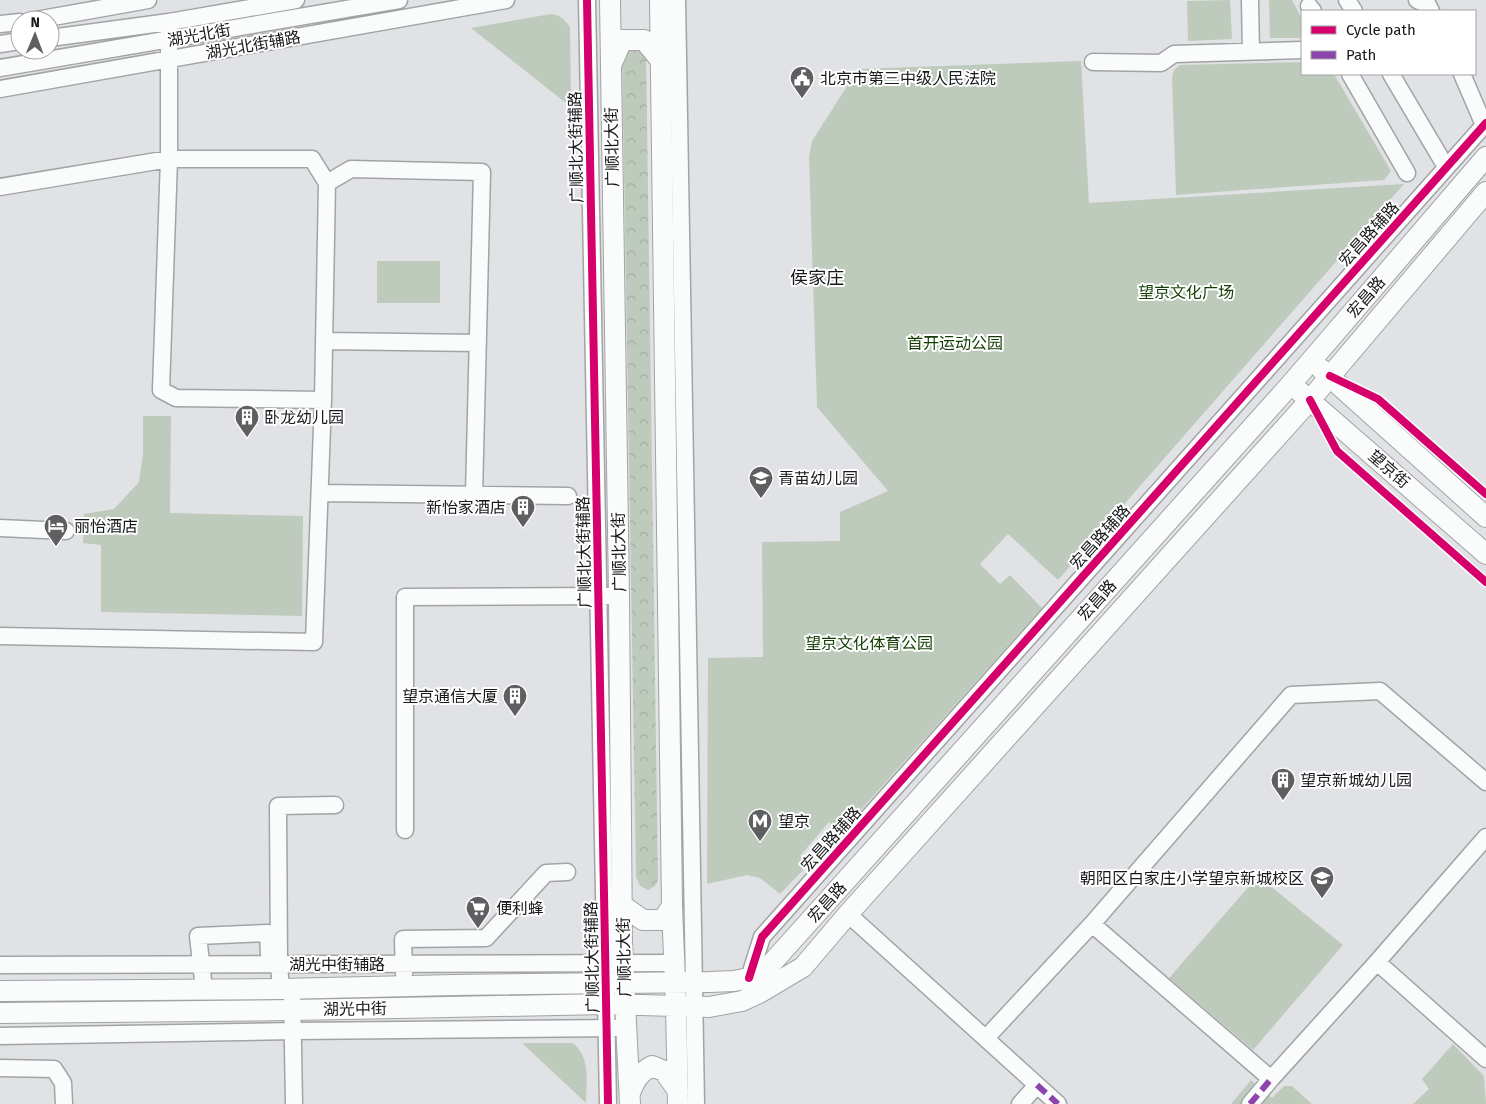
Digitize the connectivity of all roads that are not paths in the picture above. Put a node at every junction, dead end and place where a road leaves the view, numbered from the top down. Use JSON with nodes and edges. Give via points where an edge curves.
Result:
{"nodes":[{"id":1,"x":148,"y":0,"type":"edge"},
{"id":2,"x":296,"y":0,"type":"edge"},
{"id":3,"x":399,"y":0,"type":"edge"},
{"id":4,"x":506,"y":0,"type":"edge"},
{"id":5,"x":587,"y":0,"type":"edge"},
{"id":6,"x":610,"y":0,"type":"edge"},
{"id":7,"x":660,"y":0,"type":"edge"},
{"id":8,"x":677,"y":0,"type":"edge"},
{"id":9,"x":1250,"y":0,"type":"edge"},
{"id":10,"x":1417,"y":0,"type":"edge"},
{"id":11,"x":1430,"y":10,"type":"edge"},
{"id":12,"x":60,"y":16,"type":"edge"},
{"id":13,"x":169,"y":22,"type":"junction"},
{"id":14,"x":60,"y":37,"type":"edge"},
{"id":15,"x":170,"y":40,"type":"junction"},
{"id":16,"x":1301,"y":50,"type":"edge"},
{"id":17,"x":1251,"y":52,"type":"junction"},
{"id":18,"x":170,"y":60,"type":"junction"},
{"id":19,"x":662,"y":62,"type":"junction"},
{"id":20,"x":1093,"y":62,"type":"dead end"},
{"id":21,"x":611,"y":64,"type":"junction"},
{"id":22,"x":0,"y":68,"type":"edge"},
{"id":23,"x":1351,"y":75,"type":"edge"},
{"id":24,"x":1392,"y":75,"type":"edge"},
{"id":25,"x":1462,"y":75,"type":"edge"},
{"id":26,"x":0,"y":89,"type":"edge"},
{"id":27,"x":1485,"y":124,"type":"edge"},
{"id":28,"x":1486,"y":157,"type":"edge"},
{"id":29,"x":169,"y":159,"type":"junction"},
{"id":30,"x":1446,"y":167,"type":"junction"},
{"id":31,"x":1406,"y":173,"type":"dead end"},
{"id":32,"x":326,"y":183,"type":"junction"},
{"id":33,"x":0,"y":187,"type":"edge"},
{"id":34,"x":1486,"y":192,"type":"edge"},
{"id":35,"x":324,"y":341,"type":"junction"},
{"id":36,"x":478,"y":343,"type":"junction"},
{"id":37,"x":1311,"y":362,"type":"junction"},
{"id":38,"x":1330,"y":376,"type":"junction"},
{"id":39,"x":1291,"y":384,"type":"junction"},
{"id":40,"x":323,"y":400,"type":"junction"},
{"id":41,"x":1310,"y":400,"type":"junction"},
{"id":42,"x":320,"y":493,"type":"junction"},
{"id":43,"x":474,"y":495,"type":"junction"},
{"id":44,"x":568,"y":496,"type":"dead end"},
{"id":45,"x":1486,"y":517,"type":"edge"},
{"id":46,"x":0,"y":528,"type":"edge"},
{"id":47,"x":66,"y":531,"type":"dead end"},
{"id":48,"x":1486,"y":554,"type":"edge"},
{"id":49,"x":599,"y":596,"type":"junction"},
{"id":50,"x":619,"y":596,"type":"junction"},
{"id":51,"x":0,"y":636,"type":"edge"},
{"id":52,"x":1486,"y":782,"type":"edge"},
{"id":53,"x":335,"y":805,"type":"dead end"},
{"id":54,"x":405,"y":830,"type":"dead end"},
{"id":55,"x":1485,"y":840,"type":"edge"},
{"id":56,"x":567,"y":872,"type":"dead end"},
{"id":57,"x":623,"y":906,"type":"junction"},
{"id":58,"x":672,"y":906,"type":"junction"},
{"id":59,"x":848,"y":914,"type":"junction"},
{"id":60,"x":1092,"y":924,"type":"junction"},
{"id":61,"x":1378,"y":962,"type":"junction"},
{"id":62,"x":404,"y":964,"type":"junction"},
{"id":63,"x":0,"y":965,"type":"edge"},
{"id":64,"x":201,"y":965,"type":"junction"},
{"id":65,"x":274,"y":965,"type":"junction"},
{"id":66,"x":615,"y":973,"type":"junction"},
{"id":67,"x":681,"y":976,"type":"junction"},
{"id":68,"x":749,"y":978,"type":"junction"},
{"id":69,"x":404,"y":986,"type":"junction"},
{"id":70,"x":204,"y":989,"type":"junction"},
{"id":71,"x":282,"y":989,"type":"junction"},
{"id":72,"x":0,"y":991,"type":"edge"},
{"id":73,"x":616,"y":1004,"type":"junction"},
{"id":74,"x":693,"y":1007,"type":"junction"},
{"id":75,"x":293,"y":1010,"type":"junction"},
{"id":76,"x":0,"y":1013,"type":"edge"},
{"id":77,"x":627,"y":1028,"type":"junction"},
{"id":78,"x":607,"y":1029,"type":"junction"},
{"id":79,"x":293,"y":1031,"type":"junction"},
{"id":80,"x":0,"y":1036,"type":"edge"},
{"id":81,"x":986,"y":1038,"type":"junction"},
{"id":82,"x":1486,"y":1059,"type":"edge"},
{"id":83,"x":0,"y":1068,"type":"edge"},
{"id":84,"x":1271,"y":1079,"type":"junction"},
{"id":85,"x":1037,"y":1085,"type":"junction"},
{"id":86,"x":678,"y":1097,"type":"edge"},
{"id":87,"x":630,"y":1099,"type":"edge"},
{"id":88,"x":64,"y":1104,"type":"edge"},
{"id":89,"x":294,"y":1104,"type":"edge"},
{"id":90,"x":608,"y":1104,"type":"edge"},
{"id":91,"x":696,"y":1104,"type":"edge"},
{"id":92,"x":1020,"y":1104,"type":"edge"},
{"id":93,"x":1058,"y":1104,"type":"edge"},
{"id":94,"x":1250,"y":1104,"type":"edge"}],
"edges":[{"from":1,"to":12,"type":"street"},
{"from":2,"to":13,"type":"street","name":"湖光北街"},
{"from":3,"to":15,"type":"street","name":"湖光北街"},
{"from":4,"to":18,"type":"street","name":"湖光北街辅路"},
{"from":5,"to":49,"type":"street","name":"广顺北大街辅路"},
{"from":6,"to":21,"type":"main road","name":"广顺北大街"},
{"from":7,"to":19,"type":"main road"},
{"from":8,"to":67,"type":"street"},
{"from":9,"to":17,"type":"street"},
{"from":10,"to":11,"type":"street","via":[[1428,5]]},
{"from":13,"to":14,"type":"street","name":"湖光北街"},
{"from":13,"to":15,"type":"street"},
{"from":15,"to":18,"type":"street"},
{"from":15,"to":22,"type":"street","name":"湖光北街"},
{"from":16,"to":17,"type":"street"},
{"from":17,"to":20,"type":"street","via":[[1174,54],[1161,63]]},
{"from":18,"to":26,"type":"street","name":"湖光北街辅路"},
{"from":18,"to":29,"type":"street"},
{"from":19,"to":21,"type":"main road","via":[[644,40],[622,40]]},
{"from":19,"to":58,"type":"main road"},
{"from":21,"to":50,"type":"main road","name":"广顺北大街"},
{"from":23,"to":31,"type":"street"},
{"from":24,"to":30,"type":"street"},
{"from":25,"to":27,"type":"street"},
{"from":27,"to":30,"type":"street","name":"宏昌路辅路"},
{"from":28,"to":37,"type":"main road","name":"宏昌路"},
{"from":29,"to":32,"type":"street","via":[[312,159]]},
{"from":29,"to":33,"type":"street"},
{"from":29,"to":40,"type":"street","via":[[161,390],[176,398]]},
{"from":30,"to":68,"type":"street","name":"宏昌路辅路","via":[[762,937]]},
{"from":32,"to":35,"type":"street"},
{"from":32,"to":36,"type":"street","via":[[352,169],[482,172]]},
{"from":34,"to":38,"type":"main road","name":"宏昌路"},
{"from":35,"to":36,"type":"street"},
{"from":35,"to":40,"type":"street"},
{"from":36,"to":43,"type":"street"},
{"from":37,"to":38,"type":"main road","name":"望京街"},
{"from":37,"to":39,"type":"main road","name":"宏昌路"},
{"from":38,"to":41,"type":"main road","name":"宏昌路"},
{"from":38,"to":45,"type":"main road","name":"望京街"},
{"from":39,"to":41,"type":"main road","name":"望京街"},
{"from":39,"to":68,"type":"main road","name":"宏昌路","via":[[771,964]]},
{"from":40,"to":42,"type":"street"},
{"from":41,"to":48,"type":"main road","name":"望京街"},
{"from":41,"to":59,"type":"main road","name":"宏昌路"},
{"from":42,"to":43,"type":"street"},
{"from":42,"to":51,"type":"street","via":[[314,642]]},
{"from":43,"to":44,"type":"street"},
{"from":46,"to":47,"type":"street"},
{"from":49,"to":50,"type":"street"},
{"from":49,"to":54,"type":"street","via":[[405,597]]},
{"from":49,"to":66,"type":"street","name":"广顺北大街辅路"},
{"from":50,"to":57,"type":"main road","name":"广顺北大街"},
{"from":52,"to":60,"type":"street","via":[[1380,691],[1291,695]]},
{"from":53,"to":65,"type":"street","via":[[278,806]]},
{"from":55,"to":61,"type":"street"},
{"from":56,"to":62,"type":"street","via":[[546,873],[486,938],[404,939]]},
{"from":57,"to":58,"type":"main road","via":[[643,920],[663,920]]},
{"from":57,"to":66,"type":"main road","name":"广顺北大街"},
{"from":58,"to":67,"type":"main road"},
{"from":59,"to":74,"type":"main road","name":"宏昌路","via":[[803,967],[742,1001]]},
{"from":59,"to":81,"type":"street"},
{"from":60,"to":81,"type":"street"},
{"from":60,"to":84,"type":"street"},
{"from":61,"to":82,"type":"street"},
{"from":61,"to":84,"type":"street"},
{"from":62,"to":65,"type":"street","name":"湖光中街辅路"},
{"from":62,"to":66,"type":"street","name":"湖光中街辅路"},
{"from":62,"to":69,"type":"street"},
{"from":63,"to":64,"type":"street","name":"湖光中街辅路"},
{"from":64,"to":65,"type":"street","name":"湖光中街辅路"},
{"from":64,"to":65,"type":"street","via":[[198,936],[268,934]]},
{"from":64,"to":70,"type":"street"},
{"from":65,"to":71,"type":"street"},
{"from":66,"to":67,"type":"main road","name":"湖光中街"},
{"from":66,"to":69,"type":"main road","name":"湖光中街"},
{"from":66,"to":73,"type":"main road","name":"广顺北大街"},
{"from":67,"to":68,"type":"main road","name":"宏昌路","via":[[734,981]]},
{"from":67,"to":74,"type":"main road"},
{"from":69,"to":71,"type":"main road","name":"湖光中街"},
{"from":70,"to":71,"type":"main road","name":"湖光中街"},
{"from":70,"to":72,"type":"main road","name":"湖光中街"},
{"from":71,"to":75,"type":"street"},
{"from":73,"to":74,"type":"main road","name":"湖光中街"},
{"from":73,"to":75,"type":"main road","name":"湖光中街"},
{"from":73,"to":77,"type":"main road","name":"广顺北大街"},
{"from":73,"to":78,"type":"street","name":"广顺北大街辅路"},
{"from":74,"to":86,"type":"main road"},
{"from":74,"to":91,"type":"street"},
{"from":75,"to":76,"type":"main road","name":"湖光中街"},
{"from":75,"to":79,"type":"street"},
{"from":77,"to":78,"type":"street"},
{"from":77,"to":87,"type":"main road","name":"广顺北大街"},
{"from":78,"to":79,"type":"street"},
{"from":78,"to":90,"type":"street","name":"广顺北大街辅路"},
{"from":79,"to":80,"type":"street"},
{"from":79,"to":89,"type":"street"},
{"from":81,"to":85,"type":"street"},
{"from":83,"to":88,"type":"street","via":[[54,1069],[64,1083]]},
{"from":84,"to":94,"type":"street"},
{"from":85,"to":92,"type":"street"},
{"from":85,"to":93,"type":"street"},
{"from":86,"to":87,"type":"main road","via":[[664,1071],[652,1066],[636,1078]]}]}
